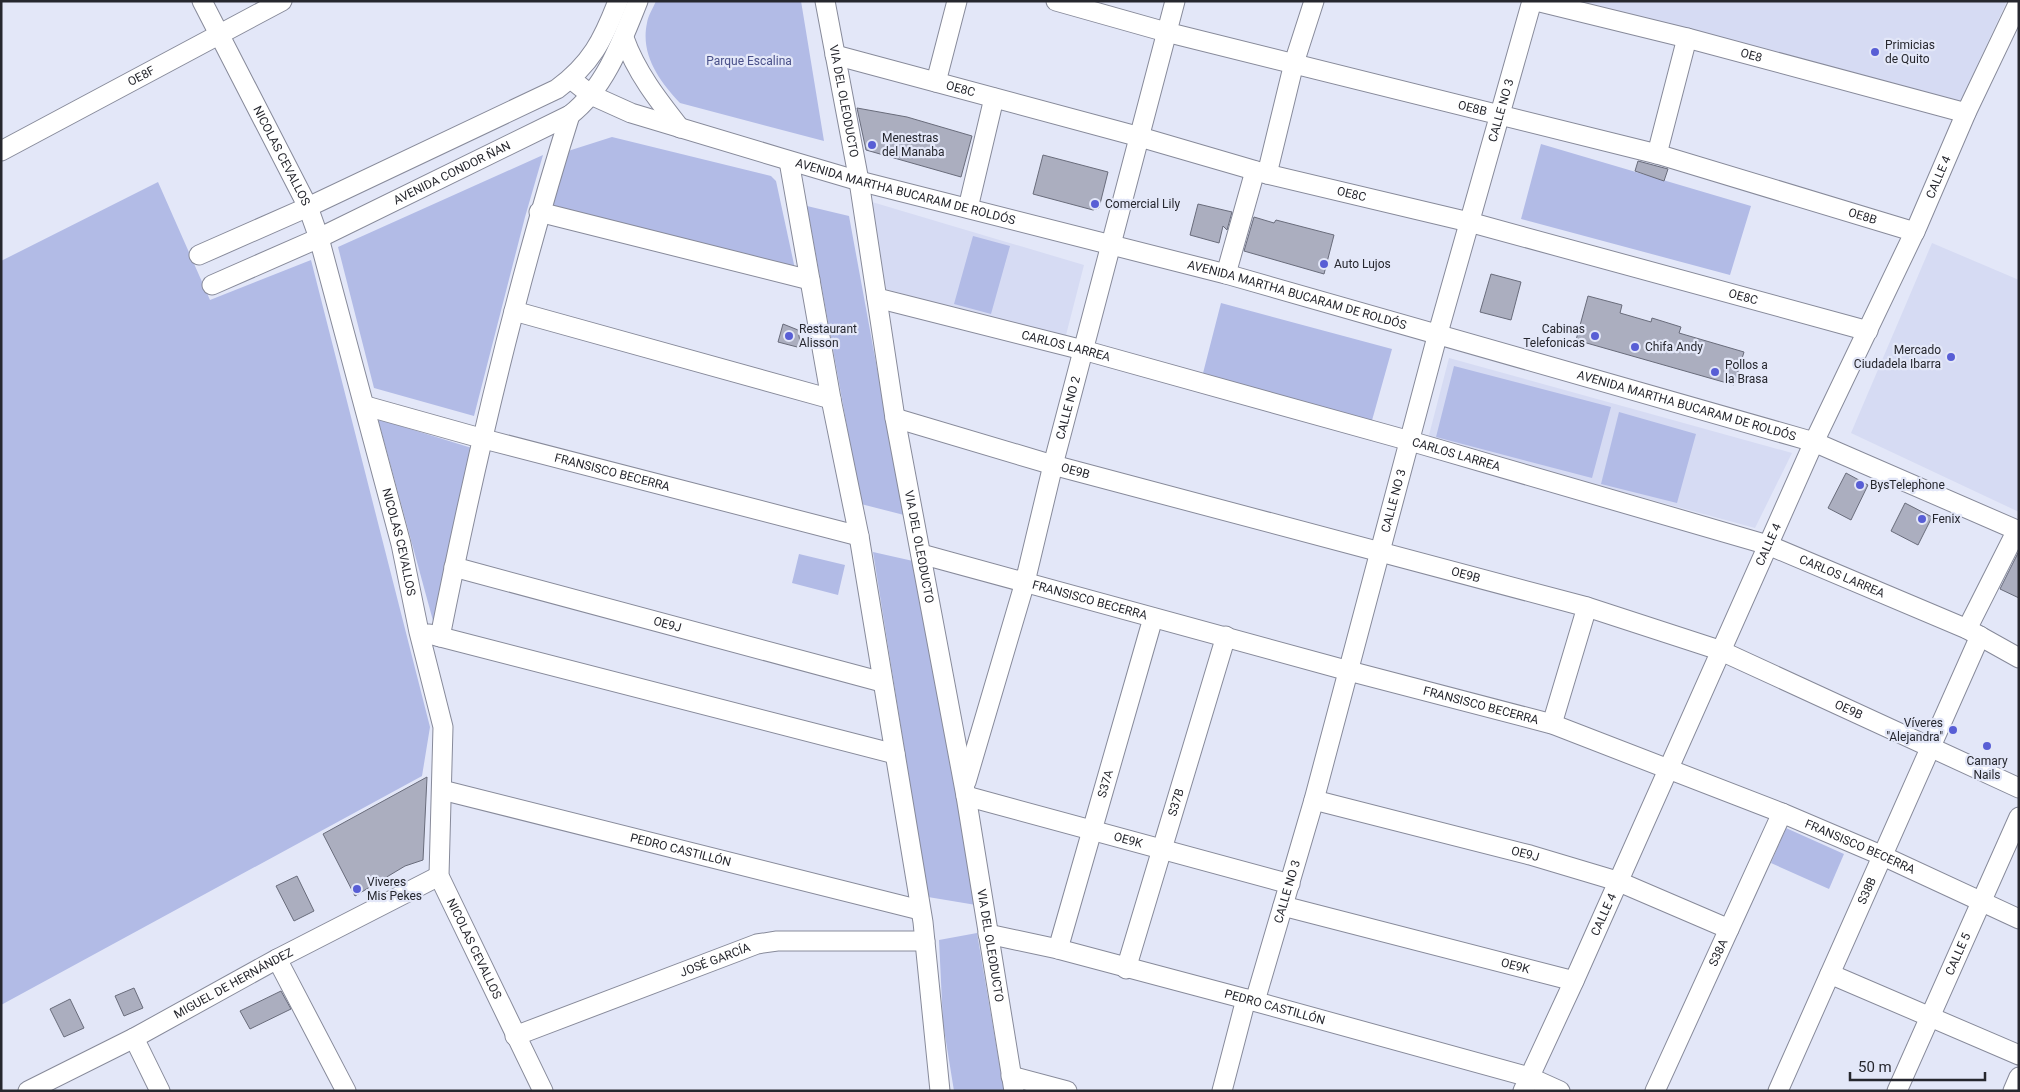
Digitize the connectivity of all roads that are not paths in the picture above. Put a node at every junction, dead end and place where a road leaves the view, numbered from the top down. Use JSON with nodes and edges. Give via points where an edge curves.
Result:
{"nodes":[{"id":1,"x":202,"y":1,"type":"edge"},
{"id":2,"x":282,"y":1,"type":"edge"},
{"id":3,"x":618,"y":1,"type":"edge"},
{"id":4,"x":638,"y":1,"type":"edge"},
{"id":5,"x":825,"y":1,"type":"edge"},
{"id":6,"x":958,"y":1,"type":"edge"},
{"id":7,"x":1056,"y":1,"type":"edge"},
{"id":8,"x":1175,"y":1,"type":"edge"},
{"id":9,"x":1314,"y":1,"type":"edge"},
{"id":10,"x":1532,"y":1,"type":"edge"},
{"id":11,"x":1536,"y":1,"type":"edge"},
{"id":12,"x":2019,"y":2,"type":"edge"},
{"id":13,"x":1166,"y":32,"type":"junction"},
{"id":14,"x":219,"y":34,"type":"junction"},
{"id":15,"x":624,"y":38,"type":"junction"},
{"id":16,"x":1687,"y":38,"type":"junction"},
{"id":17,"x":834,"y":55,"type":"junction"},
{"id":18,"x":1294,"y":63,"type":"junction"},
{"id":19,"x":571,"y":79,"type":"junction"},
{"id":20,"x":936,"y":82,"type":"junction"},
{"id":21,"x":591,"y":95,"type":"junction"},
{"id":22,"x":994,"y":98,"type":"junction"},
{"id":23,"x":1966,"y":113,"type":"junction"},
{"id":24,"x":570,"y":115,"type":"junction"},
{"id":25,"x":1500,"y":116,"type":"junction"},
{"id":26,"x":680,"y":128,"type":"junction"},
{"id":27,"x":1140,"y":137,"type":"junction"},
{"id":28,"x":1,"y":151,"type":"edge"},
{"id":29,"x":1657,"y":154,"type":"junction"},
{"id":30,"x":789,"y":161,"type":"junction"},
{"id":31,"x":1261,"y":173,"type":"junction"},
{"id":32,"x":859,"y":181,"type":"junction"},
{"id":33,"x":308,"y":207,"type":"junction"},
{"id":34,"x":968,"y":208,"type":"junction"},
{"id":35,"x":539,"y":212,"type":"junction"},
{"id":36,"x":1470,"y":222,"type":"junction"},
{"id":37,"x":1915,"y":232,"type":"junction"},
{"id":38,"x":319,"y":238,"type":"junction"},
{"id":39,"x":1111,"y":244,"type":"junction"},
{"id":40,"x":199,"y":255,"type":"dead end"},
{"id":41,"x":1226,"y":274,"type":"junction"},
{"id":42,"x":810,"y":280,"type":"junction"},
{"id":43,"x":212,"y":285,"type":"dead end"},
{"id":44,"x":877,"y":298,"type":"junction"},
{"id":45,"x":514,"y":311,"type":"junction"},
{"id":46,"x":1868,"y":332,"type":"junction"},
{"id":47,"x":1438,"y":333,"type":"junction"},
{"id":48,"x":1083,"y":350,"type":"junction"},
{"id":49,"x":831,"y":399,"type":"junction"},
{"id":50,"x":366,"y":406,"type":"junction"},
{"id":51,"x":895,"y":418,"type":"junction"},
{"id":52,"x":484,"y":439,"type":"junction"},
{"id":53,"x":1410,"y":441,"type":"junction"},
{"id":54,"x":1814,"y":442,"type":"junction"},
{"id":55,"x":1053,"y":465,"type":"junction"},
{"id":56,"x":2018,"y":530,"type":"edge"},
{"id":57,"x":859,"y":536,"type":"junction"},
{"id":58,"x":1768,"y":544,"type":"junction"},
{"id":59,"x":1379,"y":553,"type":"junction"},
{"id":60,"x":921,"y":554,"type":"junction"},
{"id":61,"x":454,"y":566,"type":"junction"},
{"id":62,"x":1025,"y":582,"type":"junction"},
{"id":63,"x":1586,"y":607,"type":"junction"},
{"id":64,"x":1153,"y":618,"type":"junction"},
{"id":65,"x":419,"y":632,"type":"junction"},
{"id":66,"x":1974,"y":633,"type":"junction"},
{"id":67,"x":1226,"y":636,"type":"junction"},
{"id":68,"x":440,"y":637,"type":"junction"},
{"id":69,"x":1719,"y":650,"type":"junction"},
{"id":70,"x":2019,"y":658,"type":"edge"},
{"id":71,"x":1349,"y":671,"type":"junction"},
{"id":72,"x":882,"y":682,"type":"junction"},
{"id":73,"x":1552,"y":724,"type":"junction"},
{"id":74,"x":1931,"y":748,"type":"junction"},
{"id":75,"x":895,"y":754,"type":"junction"},
{"id":76,"x":1669,"y":769,"type":"junction"},
{"id":77,"x":2019,"y":788,"type":"edge"},
{"id":78,"x":442,"y":790,"type":"junction"},
{"id":79,"x":965,"y":791,"type":"junction"},
{"id":80,"x":1314,"y":800,"type":"junction"},
{"id":81,"x":1782,"y":813,"type":"junction"},
{"id":82,"x":2019,"y":817,"type":"edge"},
{"id":83,"x":1092,"y":830,"type":"junction"},
{"id":84,"x":1163,"y":848,"type":"junction"},
{"id":85,"x":1883,"y":856,"type":"junction"},
{"id":86,"x":439,"y":876,"type":"junction"},
{"id":87,"x":1617,"y":880,"type":"junction"},
{"id":88,"x":1290,"y":884,"type":"junction"},
{"id":89,"x":1981,"y":902,"type":"junction"},
{"id":90,"x":1283,"y":906,"type":"junction"},
{"id":91,"x":920,"y":910,"type":"junction"},
{"id":92,"x":2019,"y":919,"type":"edge"},
{"id":93,"x":1729,"y":929,"type":"junction"},
{"id":94,"x":988,"y":934,"type":"junction"},
{"id":95,"x":925,"y":941,"type":"junction"},
{"id":96,"x":1058,"y":949,"type":"junction"},
{"id":97,"x":277,"y":959,"type":"junction"},
{"id":98,"x":1126,"y":969,"type":"junction"},
{"id":99,"x":1830,"y":974,"type":"junction"},
{"id":100,"x":1574,"y":981,"type":"junction"},
{"id":101,"x":1251,"y":1000,"type":"junction"},
{"id":102,"x":1930,"y":1016,"type":"junction"},
{"id":103,"x":515,"y":1036,"type":"junction"},
{"id":104,"x":134,"y":1038,"type":"junction"},
{"id":105,"x":2019,"y":1055,"type":"edge"},
{"id":106,"x":2019,"y":1077,"type":"edge"},
{"id":107,"x":1012,"y":1083,"type":"edge"},
{"id":108,"x":1526,"y":1084,"type":"edge"},
{"id":109,"x":28,"y":1091,"type":"edge"},
{"id":110,"x":160,"y":1091,"type":"edge"},
{"id":111,"x":346,"y":1091,"type":"edge"},
{"id":112,"x":543,"y":1091,"type":"edge"},
{"id":113,"x":940,"y":1091,"type":"edge"},
{"id":114,"x":1067,"y":1091,"type":"edge"},
{"id":115,"x":1222,"y":1091,"type":"edge"},
{"id":116,"x":1560,"y":1091,"type":"edge"},
{"id":117,"x":1655,"y":1091,"type":"edge"},
{"id":118,"x":1778,"y":1091,"type":"edge"},
{"id":119,"x":1897,"y":1091,"type":"edge"},
{"id":120,"x":2013,"y":1091,"type":"edge"}],
"edges":[{"from":1,"to":14,"type":"street","name":"NICOLAS CEVALLOS"},
{"from":2,"to":14,"type":"street","name":"OE8F"},
{"from":3,"to":19,"type":"street","via":[[597,48],[587,64]]},
{"from":4,"to":15,"type":"street","name":"AVENIDA CONDOR ÑAN"},
{"from":5,"to":17,"type":"street","name":"VIA DEL OLEODUCTO"},
{"from":6,"to":20,"type":"street"},
{"from":7,"to":13,"type":"street","name":"OE8B"},
{"from":8,"to":13,"type":"street","name":"CALLE NO 2"},
{"from":9,"to":18,"type":"street"},
{"from":10,"to":25,"type":"street","name":"CALLE NO 3"},
{"from":11,"to":16,"type":"street","name":"OE8"},
{"from":12,"to":23,"type":"street","name":"CALLE 4"},
{"from":13,"to":18,"type":"street","name":"OE8B"},
{"from":13,"to":27,"type":"street","name":"CALLE NO 2"},
{"from":14,"to":28,"type":"street","name":"OE8F"},
{"from":14,"to":33,"type":"street","name":"NICOLAS CEVALLOS"},
{"from":15,"to":21,"type":"street","name":"AVENIDA CONDOR ÑAN"},
{"from":15,"to":26,"type":"street","via":[[651,91]]},
{"from":16,"to":23,"type":"street","name":"OE8"},
{"from":16,"to":29,"type":"street"},
{"from":17,"to":20,"type":"street","name":"OE8C"},
{"from":17,"to":32,"type":"street","name":"VIA DEL OLEODUCTO"},
{"from":18,"to":25,"type":"street","name":"OE8B"},
{"from":18,"to":31,"type":"street"},
{"from":19,"to":21,"type":"street","name":"AVENIDA MARTHA BUCARAM DE ROLDÓS"},
{"from":19,"to":33,"type":"street","via":[[557,90]]},
{"from":20,"to":22,"type":"street","name":"OE8C"},
{"from":21,"to":24,"type":"street","name":"AVENIDA CONDOR ÑAN"},
{"from":21,"to":26,"type":"street","name":"AVENIDA MARTHA BUCARAM DE ROLDÓS","via":[[631,113]]},
{"from":22,"to":27,"type":"street","name":"OE8C"},
{"from":22,"to":34,"type":"street"},
{"from":23,"to":37,"type":"street","name":"CALLE 4"},
{"from":24,"to":35,"type":"street"},
{"from":24,"to":38,"type":"street","name":"AVENIDA CONDOR ÑAN"},
{"from":25,"to":29,"type":"street","name":"OE8B"},
{"from":25,"to":36,"type":"street","name":"CALLE NO 3"},
{"from":26,"to":30,"type":"street","name":"AVENIDA MARTHA BUCARAM DE ROLDÓS"},
{"from":27,"to":31,"type":"street","name":"OE8C"},
{"from":27,"to":39,"type":"street","name":"CALLE NO 2"},
{"from":29,"to":37,"type":"street","name":"OE8B"},
{"from":30,"to":32,"type":"street","name":"AVENIDA MARTHA BUCARAM DE ROLDÓS"},
{"from":30,"to":42,"type":"street"},
{"from":31,"to":36,"type":"street","name":"OE8C"},
{"from":31,"to":41,"type":"street"},
{"from":32,"to":34,"type":"street","name":"AVENIDA MARTHA BUCARAM DE ROLDÓS"},
{"from":32,"to":44,"type":"street","name":"VIA DEL OLEODUCTO"},
{"from":33,"to":38,"type":"street","name":"NICOLAS CEVALLOS"},
{"from":33,"to":40,"type":"street"},
{"from":34,"to":39,"type":"street","name":"AVENIDA MARTHA BUCARAM DE ROLDÓS"},
{"from":35,"to":42,"type":"street"},
{"from":35,"to":45,"type":"street"},
{"from":36,"to":46,"type":"street","name":"OE8C"},
{"from":36,"to":47,"type":"street","name":"CALLE NO 3"},
{"from":37,"to":46,"type":"street","name":"CALLE 4"},
{"from":38,"to":43,"type":"street","name":"AVENIDA CONDOR ÑAN"},
{"from":38,"to":50,"type":"street","name":"NICOLAS CEVALLOS"},
{"from":39,"to":41,"type":"street","name":"AVENIDA MARTHA BUCARAM DE ROLDÓS"},
{"from":39,"to":48,"type":"street","name":"CALLE NO 2"},
{"from":41,"to":47,"type":"street","name":"AVENIDA MARTHA BUCARAM DE ROLDÓS"},
{"from":42,"to":49,"type":"street"},
{"from":44,"to":48,"type":"street","name":"CARLOS LARREA"},
{"from":44,"to":51,"type":"street","name":"VIA DEL OLEODUCTO"},
{"from":45,"to":49,"type":"street"},
{"from":45,"to":52,"type":"street"},
{"from":46,"to":54,"type":"street","name":"CALLE 4"},
{"from":47,"to":53,"type":"street","name":"CALLE NO 3"},
{"from":47,"to":54,"type":"street","name":"AVENIDA MARTHA BUCARAM DE ROLDÓS"},
{"from":48,"to":53,"type":"street","name":"CARLOS LARREA"},
{"from":48,"to":55,"type":"street","name":"CALLE NO 2"},
{"from":49,"to":57,"type":"street"},
{"from":50,"to":52,"type":"street","name":"FRANSISCO BECERRA"},
{"from":50,"to":65,"type":"street","name":"NICOLAS CEVALLOS","via":[[401,544]]},
{"from":51,"to":55,"type":"street","name":"OE9B"},
{"from":51,"to":60,"type":"street","name":"VIA DEL OLEODUCTO"},
{"from":52,"to":57,"type":"street","name":"FRANSISCO BECERRA"},
{"from":52,"to":61,"type":"street"},
{"from":53,"to":58,"type":"street","name":"CARLOS LARREA"},
{"from":53,"to":59,"type":"street","name":"CALLE NO 3"},
{"from":54,"to":56,"type":"street","name":"AVENIDA MARTHA BUCARAM DE ROLDÓS"},
{"from":54,"to":58,"type":"street","name":"CALLE 4"},
{"from":55,"to":59,"type":"street","name":"OE9B"},
{"from":55,"to":62,"type":"street","name":"CALLE NO 2"},
{"from":56,"to":66,"type":"street","name":"S38B"},
{"from":57,"to":72,"type":"street"},
{"from":58,"to":66,"type":"street","name":"CARLOS LARREA"},
{"from":58,"to":69,"type":"street","name":"CALLE 4"},
{"from":59,"to":63,"type":"street","name":"OE9B"},
{"from":59,"to":71,"type":"street","name":"CALLE NO 3"},
{"from":60,"to":62,"type":"street","name":"FRANSISCO BECERRA"},
{"from":60,"to":79,"type":"street","name":"VIA DEL OLEODUCTO"},
{"from":61,"to":68,"type":"street"},
{"from":61,"to":72,"type":"street","name":"OE9J"},
{"from":62,"to":64,"type":"street","name":"FRANSISCO BECERRA"},
{"from":62,"to":79,"type":"street","name":"CALLE NO 2"},
{"from":63,"to":69,"type":"street","name":"OE9B"},
{"from":63,"to":73,"type":"street"},
{"from":64,"to":67,"type":"street","name":"FRANSISCO BECERRA"},
{"from":64,"to":83,"type":"street","name":"S37A"},
{"from":65,"to":68,"type":"street"},
{"from":65,"to":78,"type":"street","name":"NICOLAS CEVALLOS","via":[[443,727]]},
{"from":66,"to":70,"type":"street","name":"CARLOS LARREA"},
{"from":66,"to":74,"type":"street","name":"S38B"},
{"from":67,"to":71,"type":"street","name":"FRANSISCO BECERRA"},
{"from":67,"to":84,"type":"street","name":"S37B"},
{"from":68,"to":75,"type":"street"},
{"from":69,"to":74,"type":"street","name":"OE9B"},
{"from":69,"to":76,"type":"street","name":"CALLE 4"},
{"from":71,"to":73,"type":"street","name":"FRANSISCO BECERRA"},
{"from":71,"to":80,"type":"street","name":"CALLE NO 3"},
{"from":72,"to":75,"type":"street"},
{"from":73,"to":76,"type":"street","name":"FRANSISCO BECERRA"},
{"from":74,"to":77,"type":"street","name":"OE9B"},
{"from":74,"to":85,"type":"street","name":"S38B"},
{"from":75,"to":91,"type":"street"},
{"from":76,"to":81,"type":"street","name":"FRANSISCO BECERRA"},
{"from":76,"to":87,"type":"street","name":"CALLE 4"},
{"from":78,"to":86,"type":"street","name":"NICOLAS CEVALLOS"},
{"from":78,"to":91,"type":"street","name":"PEDRO CASTILLÓN"},
{"from":79,"to":83,"type":"street","name":"OE9K"},
{"from":79,"to":94,"type":"street","name":"VIA DEL OLEODUCTO"},
{"from":80,"to":87,"type":"street","name":"OE9J"},
{"from":80,"to":88,"type":"street","name":"CALLE NO 3"},
{"from":81,"to":85,"type":"street","name":"FRANSISCO BECERRA"},
{"from":81,"to":93,"type":"street","name":"S38A"},
{"from":82,"to":89,"type":"street","name":"CALLE 5"},
{"from":83,"to":84,"type":"street","name":"OE9K"},
{"from":83,"to":96,"type":"street","name":"S37A"},
{"from":84,"to":88,"type":"street","name":"OE9K"},
{"from":84,"to":98,"type":"street","name":"S37B"},
{"from":85,"to":89,"type":"street","name":"FRANSISCO BECERRA"},
{"from":85,"to":99,"type":"street","name":"S38B"},
{"from":86,"to":97,"type":"street","name":"MIGUEL DE HERNÁNDEZ"},
{"from":86,"to":103,"type":"street","name":"NICOLAS CEVALLOS"},
{"from":87,"to":93,"type":"street","name":"OE9J"},
{"from":87,"to":100,"type":"street","name":"CALLE 4"},
{"from":88,"to":90,"type":"street","name":"CALLE NO 3"},
{"from":89,"to":92,"type":"street","name":"FRANSISCO BECERRA"},
{"from":89,"to":102,"type":"street","name":"CALLE 5"},
{"from":90,"to":100,"type":"street","name":"OE9K"},
{"from":90,"to":101,"type":"street","name":"CALLE NO 3"},
{"from":91,"to":95,"type":"street"},
{"from":93,"to":117,"type":"street","name":"S38A"},
{"from":94,"to":96,"type":"street","name":"PEDRO CASTILLÓN"},
{"from":94,"to":107,"type":"street","name":"VIA DEL OLEODUCTO"},
{"from":95,"to":103,"type":"street","name":"JOSÉ GARCÍA","via":[[777,941],[757,944]]},
{"from":95,"to":113,"type":"street"},
{"from":96,"to":98,"type":"street","name":"PEDRO CASTILLÓN"},
{"from":97,"to":104,"type":"street","name":"MIGUEL DE HERNÁNDEZ"},
{"from":97,"to":111,"type":"street"},
{"from":98,"to":101,"type":"street","name":"PEDRO CASTILLÓN"},
{"from":99,"to":102,"type":"street"},
{"from":99,"to":118,"type":"street","name":"S38B"},
{"from":100,"to":108,"type":"street","name":"CALLE 4"},
{"from":101,"to":108,"type":"street","name":"PEDRO CASTILLÓN"},
{"from":101,"to":115,"type":"street","name":"CALLE NO 3"},
{"from":102,"to":105,"type":"street"},
{"from":102,"to":119,"type":"street","name":"CALLE 5"},
{"from":103,"to":112,"type":"street","name":"NICOLAS CEVALLOS"},
{"from":104,"to":109,"type":"street","name":"MIGUEL DE HERNÁNDEZ"},
{"from":104,"to":110,"type":"street"},
{"from":106,"to":120,"type":"street"},
{"from":107,"to":114,"type":"street"},
{"from":108,"to":116,"type":"street","name":"PEDRO CASTILLÓN"}]}
